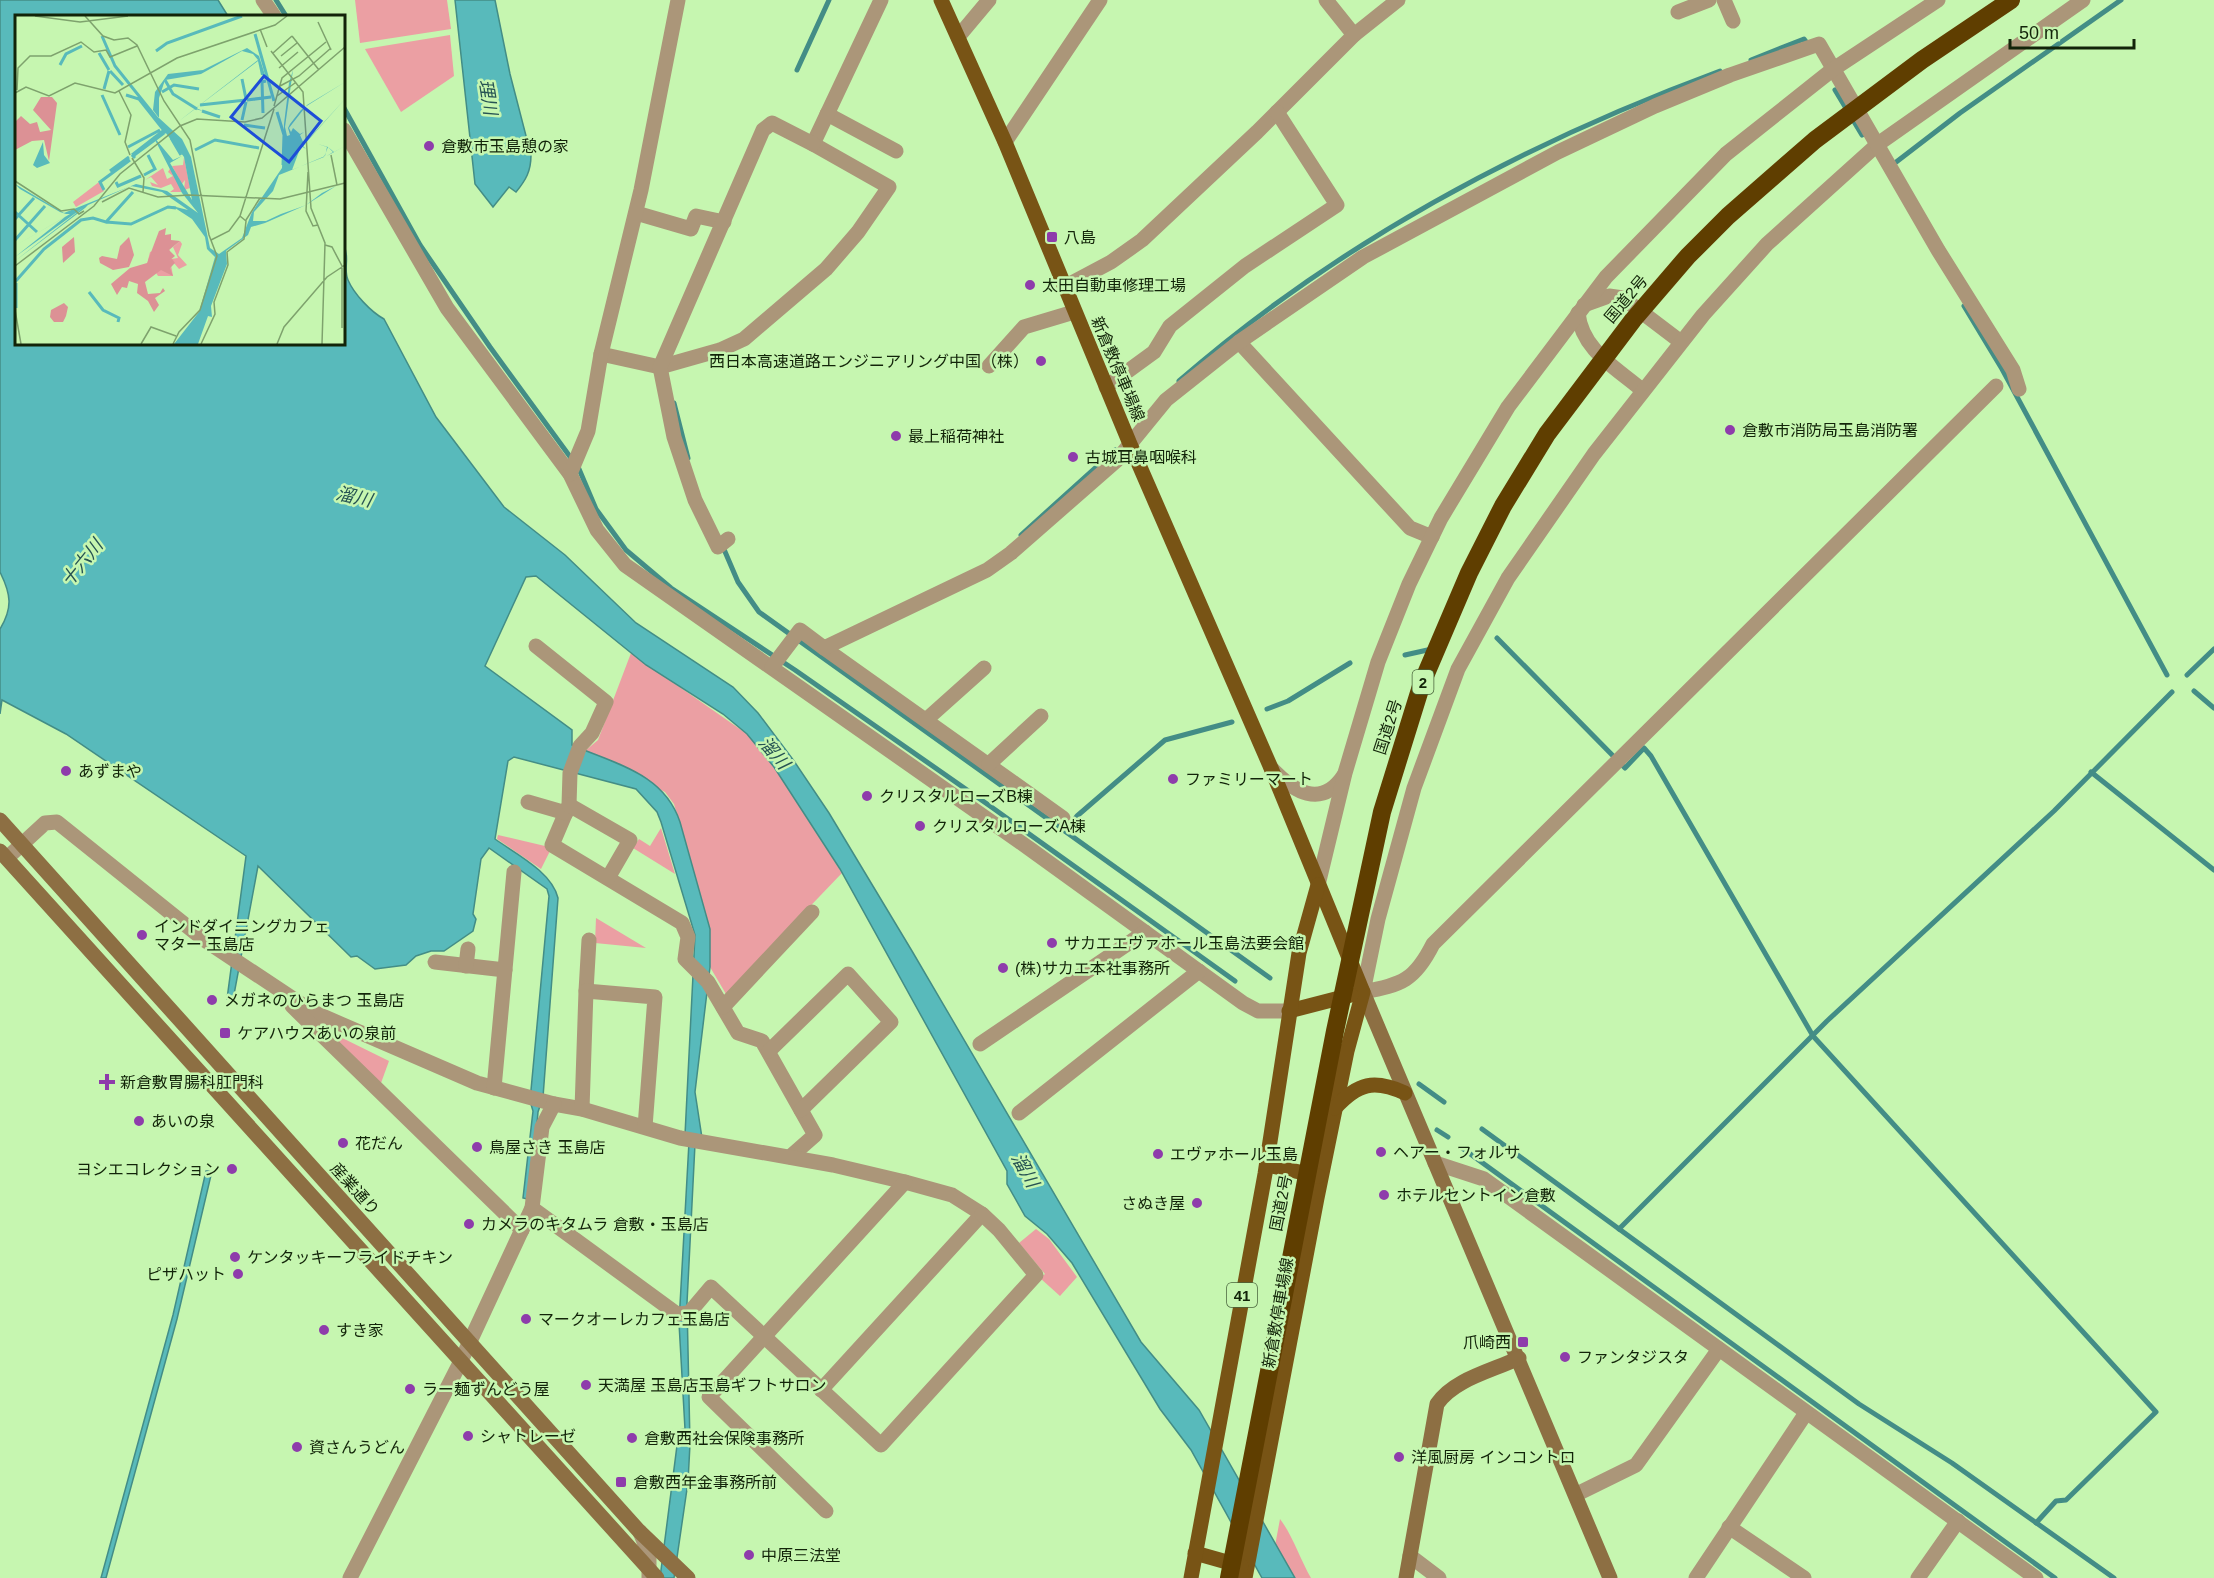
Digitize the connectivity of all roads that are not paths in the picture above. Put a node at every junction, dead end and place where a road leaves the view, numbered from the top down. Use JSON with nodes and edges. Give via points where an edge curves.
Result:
{"nodes":[{"id":1,"x":263,"y":0,"type":"edge"},
{"id":2,"x":678,"y":0,"type":"edge"},
{"id":3,"x":881,"y":0,"type":"edge"},
{"id":4,"x":942,"y":0,"type":"edge"},
{"id":5,"x":989,"y":0,"type":"edge"},
{"id":6,"x":1100,"y":0,"type":"edge"},
{"id":7,"x":1326,"y":0,"type":"edge"},
{"id":8,"x":1398,"y":0,"type":"edge"},
{"id":9,"x":1709,"y":0,"type":"edge"},
{"id":10,"x":1724,"y":0,"type":"edge"},
{"id":11,"x":1938,"y":0,"type":"edge"},
{"id":12,"x":2011,"y":0,"type":"edge"},
{"id":13,"x":2080,"y":1,"type":"edge"},
{"id":14,"x":1678,"y":12,"type":"dead end"},
{"id":15,"x":273,"y":15,"type":"edge"},
{"id":16,"x":1733,"y":21,"type":"dead end"},
{"id":17,"x":1354,"y":35,"type":"junction"},
{"id":18,"x":958,"y":37,"type":"junction"},
{"id":19,"x":1832,"y":70,"type":"junction"},
{"id":20,"x":1277,"y":112,"type":"junction"},
{"id":21,"x":827,"y":114,"type":"junction"},
{"id":22,"x":345,"y":132,"type":"edge"},
{"id":23,"x":1005,"y":142,"type":"junction"},
{"id":24,"x":813,"y":144,"type":"junction"},
{"id":25,"x":1878,"y":144,"type":"junction"},
{"id":26,"x":896,"y":152,"type":"dead end"},
{"id":27,"x":636,"y":213,"type":"junction"},
{"id":28,"x":724,"y":222,"type":"junction"},
{"id":29,"x":1064,"y":287,"type":"junction"},
{"id":30,"x":1581,"y":309,"type":"junction"},
{"id":31,"x":1074,"y":312,"type":"junction"},
{"id":32,"x":1239,"y":342,"type":"junction"},
{"id":33,"x":1681,"y":342,"type":"junction"},
{"id":34,"x":601,"y":354,"type":"junction"},
{"id":35,"x":664,"y":366,"type":"junction"},
{"id":36,"x":988,"y":366,"type":"dead end"},
{"id":37,"x":1996,"y":386,"type":"dead end"},
{"id":38,"x":1106,"y":387,"type":"junction"},
{"id":39,"x":2019,"y":389,"type":"dead end"},
{"id":40,"x":1642,"y":390,"type":"junction"},
{"id":41,"x":1130,"y":444,"type":"junction"},
{"id":42,"x":570,"y":474,"type":"junction"},
{"id":43,"x":1432,"y":537,"type":"junction"},
{"id":44,"x":724,"y":542,"type":"dead end"},
{"id":45,"x":820,"y":645,"type":"junction"},
{"id":46,"x":536,"y":646,"type":"dead end"},
{"id":47,"x":776,"y":661,"type":"junction"},
{"id":48,"x":984,"y":668,"type":"dead end"},
{"id":49,"x":1041,"y":716,"type":"dead end"},
{"id":50,"x":927,"y":719,"type":"junction"},
{"id":51,"x":989,"y":764,"type":"junction"},
{"id":52,"x":1271,"y":768,"type":"junction"},
{"id":53,"x":1345,"y":773,"type":"junction"},
{"id":54,"x":528,"y":802,"type":"dead end"},
{"id":55,"x":567,"y":809,"type":"junction"},
{"id":56,"x":1063,"y":818,"type":"dead end"},
{"id":57,"x":0,"y":820,"type":"edge"},
{"id":58,"x":22,"y":844,"type":"junction"},
{"id":59,"x":3,"y":854,"type":"edge"},
{"id":60,"x":514,"y":872,"type":"dead end"},
{"id":61,"x":608,"y":878,"type":"junction"},
{"id":62,"x":1318,"y":885,"type":"junction"},
{"id":63,"x":812,"y":912,"type":"dead end"},
{"id":64,"x":1145,"y":932,"type":"junction"},
{"id":65,"x":589,"y":940,"type":"dead end"},
{"id":66,"x":468,"y":950,"type":"dead end"},
{"id":67,"x":435,"y":963,"type":"dead end"},
{"id":68,"x":466,"y":966,"type":"junction"},
{"id":69,"x":505,"y":970,"type":"junction"},
{"id":70,"x":1199,"y":971,"type":"junction"},
{"id":71,"x":274,"y":987,"type":"junction"},
{"id":72,"x":586,"y":991,"type":"junction"},
{"id":73,"x":1363,"y":992,"type":"junction"},
{"id":74,"x":723,"y":1006,"type":"junction"},
{"id":75,"x":1289,"y":1011,"type":"junction"},
{"id":76,"x":980,"y":1044,"type":"dead end"},
{"id":77,"x":769,"y":1052,"type":"junction"},
{"id":78,"x":494,"y":1088,"type":"junction"},
{"id":79,"x":1405,"y":1094,"type":"junction"},
{"id":80,"x":554,"y":1104,"type":"junction"},
{"id":81,"x":1335,"y":1108,"type":"junction"},
{"id":82,"x":582,"y":1109,"type":"junction"},
{"id":83,"x":801,"y":1110,"type":"junction"},
{"id":84,"x":1019,"y":1113,"type":"dead end"},
{"id":85,"x":645,"y":1127,"type":"junction"},
{"id":86,"x":790,"y":1157,"type":"junction"},
{"id":87,"x":1435,"y":1163,"type":"junction"},
{"id":88,"x":1267,"y":1165,"type":"junction"},
{"id":89,"x":1321,"y":1177,"type":"junction"},
{"id":90,"x":905,"y":1182,"type":"junction"},
{"id":91,"x":532,"y":1208,"type":"junction"},
{"id":92,"x":982,"y":1214,"type":"junction"},
{"id":93,"x":522,"y":1230,"type":"junction"},
{"id":94,"x":765,"y":1338,"type":"junction"},
{"id":95,"x":469,"y":1343,"type":"junction"},
{"id":96,"x":1719,"y":1349,"type":"junction"},
{"id":97,"x":1519,"y":1358,"type":"junction"},
{"id":98,"x":460,"y":1363,"type":"junction"},
{"id":99,"x":821,"y":1390,"type":"junction"},
{"id":100,"x":1806,"y":1413,"type":"junction"},
{"id":101,"x":1577,"y":1494,"type":"junction"},
{"id":102,"x":826,"y":1511,"type":"dead end"},
{"id":103,"x":1958,"y":1521,"type":"junction"},
{"id":104,"x":1729,"y":1527,"type":"junction"},
{"id":105,"x":639,"y":1531,"type":"junction"},
{"id":106,"x":1195,"y":1553,"type":"junction"},
{"id":107,"x":1410,"y":1556,"type":"junction"},
{"id":108,"x":1246,"y":1573,"type":"edge"},
{"id":109,"x":652,"y":1576,"type":"edge"},
{"id":110,"x":350,"y":1578,"type":"edge"},
{"id":111,"x":688,"y":1578,"type":"edge"},
{"id":112,"x":1191,"y":1578,"type":"edge"},
{"id":113,"x":1229,"y":1578,"type":"edge"},
{"id":114,"x":1406,"y":1578,"type":"edge"},
{"id":115,"x":1439,"y":1578,"type":"edge"},
{"id":116,"x":1610,"y":1578,"type":"edge"},
{"id":117,"x":1696,"y":1578,"type":"edge"},
{"id":118,"x":1804,"y":1578,"type":"edge"},
{"id":119,"x":1918,"y":1578,"type":"edge"},
{"id":120,"x":2036,"y":1578,"type":"edge"}],
"edges":[{"from":1,"to":15,"type":"street"},
{"from":2,"to":27,"type":"street"},
{"from":3,"to":21,"type":"street"},
{"from":4,"to":18,"type":"main road","name":"新倉敷停車場線"},
{"from":5,"to":18,"type":"street"},
{"from":6,"to":23,"type":"street"},
{"from":7,"to":17,"type":"street"},
{"from":8,"to":17,"type":"street"},
{"from":9,"to":14,"type":"street"},
{"from":10,"to":16,"type":"street"},
{"from":11,"to":19,"type":"street"},
{"from":12,"to":113,"type":"highway","name":"国道2号","number":"2","via":[[1815,140],[1688,256],[1633,320],[1547,434],[1503,506],[1469,573],[1422,683],[1382,812],[1332,1043]]},
{"from":13,"to":25,"type":"street"},
{"from":17,"to":20,"type":"street"},
{"from":18,"to":23,"type":"main road","name":"新倉敷停車場線"},
{"from":19,"to":25,"type":"street"},
{"from":19,"to":30,"type":"street","via":[[1726,154],[1606,277]]},
{"from":19,"to":32,"type":"street","via":[[1820,44],[1655,106],[1558,152],[1363,256]]},
{"from":20,"to":29,"type":"street","via":[[1142,240]]},
{"from":20,"to":38,"type":"street","via":[[1337,206],[1245,266],[1170,326],[1154,352]]},
{"from":21,"to":24,"type":"street"},
{"from":21,"to":26,"type":"street"},
{"from":22,"to":42,"type":"street","via":[[447,308]]},
{"from":23,"to":29,"type":"main road","name":"新倉敷停車場線"},
{"from":24,"to":28,"type":"street","via":[[772,123],[763,130]]},
{"from":24,"to":35,"type":"street","via":[[889,187],[826,269],[744,339]]},
{"from":25,"to":33,"type":"street","via":[[1767,244]]},
{"from":25,"to":39,"type":"street","via":[[2013,370]]},
{"from":27,"to":28,"type":"street","via":[[691,229],[696,216]]},
{"from":27,"to":34,"type":"street"},
{"from":28,"to":35,"type":"street"},
{"from":29,"to":31,"type":"main road","name":"新倉敷停車場線"},
{"from":30,"to":33,"type":"street","via":[[1610,296],[1623,298]]},
{"from":30,"to":40,"type":"street","via":[[1580,330],[1589,347]]},
{"from":30,"to":43,"type":"street","via":[[1477,454]]},
{"from":31,"to":36,"type":"street","via":[[1024,327]]},
{"from":31,"to":38,"type":"main road","name":"新倉敷停車場線"},
{"from":32,"to":41,"type":"street","via":[[1166,400]]},
{"from":32,"to":43,"type":"street","via":[[1410,528]]},
{"from":33,"to":40,"type":"street"},
{"from":34,"to":35,"type":"street","via":[[626,362]]},
{"from":34,"to":42,"type":"street","via":[[588,431]]},
{"from":35,"to":44,"type":"street","via":[[675,437],[695,500]]},
{"from":37,"to":73,"type":"street","via":[[1433,944],[1421,968],[1402,983]]},
{"from":38,"to":41,"type":"main road","name":"新倉敷停車場線"},
{"from":40,"to":73,"type":"street","via":[[1508,578],[1458,669],[1414,788],[1378,919]]},
{"from":41,"to":45,"type":"street","via":[[1075,498],[987,570]]},
{"from":41,"to":52,"type":"main road","name":"新倉敷停車場線"},
{"from":42,"to":47,"type":"street","via":[[597,530],[625,565]]},
{"from":43,"to":53,"type":"street","via":[[1378,662]]},
{"from":45,"to":47,"type":"street","via":[[800,630]]},
{"from":45,"to":50,"type":"street"},
{"from":46,"to":55,"type":"street","via":[[606,702],[592,733],[580,746],[570,773]]},
{"from":47,"to":64,"type":"street"},
{"from":48,"to":50,"type":"street"},
{"from":49,"to":51,"type":"street"},
{"from":50,"to":51,"type":"street"},
{"from":51,"to":56,"type":"street"},
{"from":52,"to":53,"type":"street","via":[[1294,790],[1307,794],[1322,793],[1338,784]]},
{"from":52,"to":62,"type":"main road","name":"新倉敷停車場線"},
{"from":53,"to":62,"type":"street"},
{"from":54,"to":55,"type":"street"},
{"from":55,"to":61,"type":"street","via":[[552,845]]},
{"from":55,"to":61,"type":"street","via":[[630,840]]},
{"from":57,"to":58,"type":"street","name":"産業通り"},
{"from":58,"to":59,"type":"street"},
{"from":58,"to":71,"type":"street","via":[[45,823],[57,822],[203,939]]},
{"from":58,"to":95,"type":"street","name":"産業通り"},
{"from":59,"to":98,"type":"street"},
{"from":60,"to":69,"type":"street"},
{"from":61,"to":74,"type":"street","via":[[682,923],[688,937],[685,959],[708,982]]},
{"from":62,"to":73,"type":"main road","name":"新倉敷停車場線"},
{"from":62,"to":75,"type":"main road","number":"41","via":[[1299,953]]},
{"from":63,"to":74,"type":"street"},
{"from":64,"to":70,"type":"street"},
{"from":64,"to":76,"type":"street"},
{"from":65,"to":72,"type":"street"},
{"from":66,"to":68,"type":"street"},
{"from":67,"to":68,"type":"street"},
{"from":68,"to":69,"type":"street"},
{"from":69,"to":78,"type":"street"},
{"from":70,"to":75,"type":"street","via":[[1258,1011]]},
{"from":70,"to":84,"type":"street"},
{"from":71,"to":78,"type":"street","via":[[313,1012]]},
{"from":71,"to":93,"type":"street"},
{"from":72,"to":82,"type":"street"},
{"from":72,"to":85,"type":"street","via":[[655,997]]},
{"from":73,"to":75,"type":"main road"},
{"from":73,"to":79,"type":"street"},
{"from":73,"to":81,"type":"main road","name":"新倉敷停車場線"},
{"from":74,"to":77,"type":"street","via":[[738,1034],[762,1041]]},
{"from":75,"to":88,"type":"main road","number":"41"},
{"from":77,"to":83,"type":"street"},
{"from":77,"to":83,"type":"street","via":[[848,974],[891,1022]]},
{"from":78,"to":80,"type":"street"},
{"from":79,"to":81,"type":"main road","via":[[1371,1084],[1347,1096]]},
{"from":79,"to":87,"type":"street"},
{"from":80,"to":82,"type":"street"},
{"from":80,"to":91,"type":"street","via":[[542,1128]]},
{"from":81,"to":89,"type":"main road","name":"新倉敷停車場線"},
{"from":82,"to":85,"type":"street"},
{"from":83,"to":86,"type":"street","via":[[815,1135]]},
{"from":85,"to":86,"type":"street","via":[[680,1138]]},
{"from":86,"to":90,"type":"street"},
{"from":87,"to":96,"type":"street","via":[[1484,1179]]},
{"from":87,"to":97,"type":"street"},
{"from":88,"to":89,"type":"main road"},
{"from":88,"to":106,"type":"main road","number":"41"},
{"from":89,"to":108,"type":"main road","name":"新倉敷停車場線"},
{"from":90,"to":92,"type":"street","via":[[952,1195]]},
{"from":90,"to":94,"type":"street"},
{"from":91,"to":93,"type":"street"},
{"from":91,"to":94,"type":"street","via":[[683,1313],[711,1287]]},
{"from":92,"to":99,"type":"street"},
{"from":92,"to":99,"type":"street","via":[[1036,1275],[881,1445]]},
{"from":93,"to":95,"type":"street"},
{"from":94,"to":99,"type":"street"},
{"from":94,"to":102,"type":"street","via":[[709,1397]]},
{"from":95,"to":98,"type":"street"},
{"from":95,"to":105,"type":"street","name":"産業通り"},
{"from":96,"to":100,"type":"street"},
{"from":96,"to":101,"type":"street","via":[[1636,1465]]},
{"from":97,"to":101,"type":"street"},
{"from":97,"to":107,"type":"street","via":[[1444,1393],[1437,1404]]},
{"from":98,"to":109,"type":"street"},
{"from":98,"to":110,"type":"street"},
{"from":100,"to":103,"type":"street"},
{"from":100,"to":104,"type":"street"},
{"from":101,"to":116,"type":"street"},
{"from":103,"to":119,"type":"street"},
{"from":103,"to":120,"type":"street"},
{"from":104,"to":117,"type":"street"},
{"from":104,"to":118,"type":"street"},
{"from":105,"to":109,"type":"street","via":[[650,1554]]},
{"from":105,"to":111,"type":"street","name":"産業通り"},
{"from":106,"to":108,"type":"main road"},
{"from":106,"to":112,"type":"main road","number":"41"},
{"from":107,"to":114,"type":"street"},
{"from":107,"to":115,"type":"street"}]}
